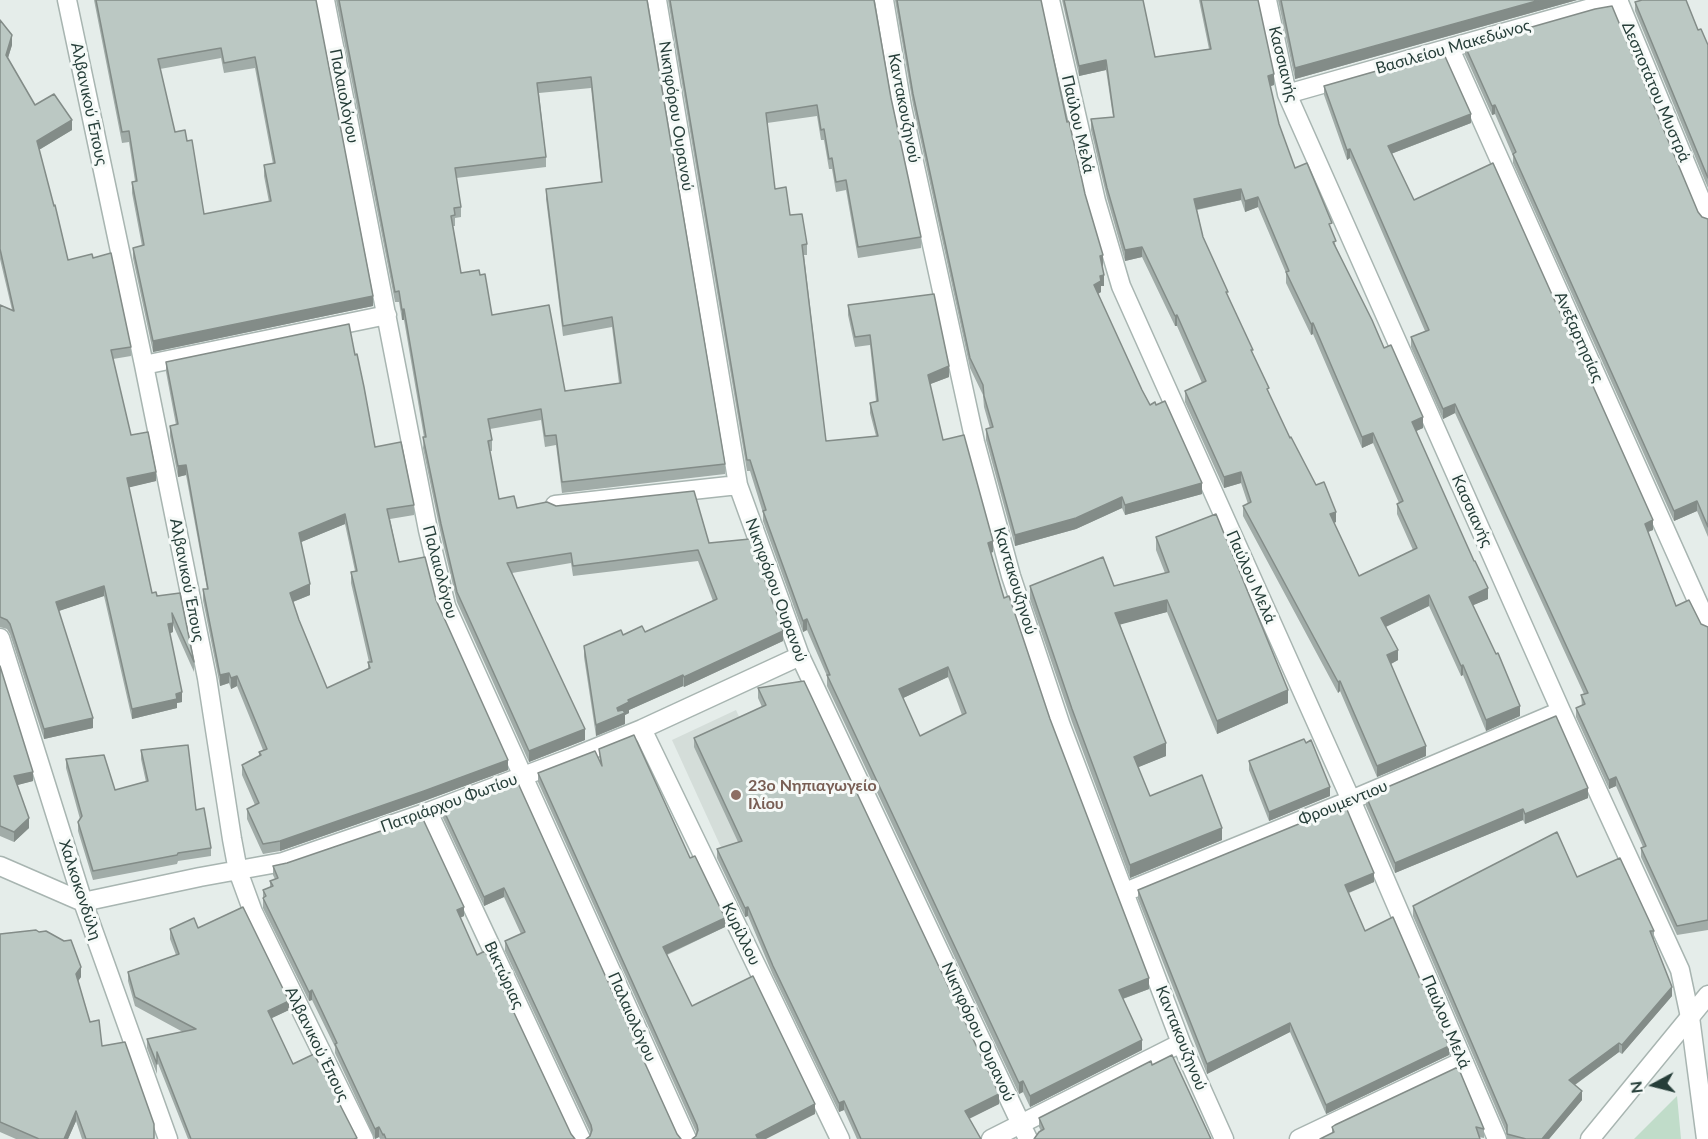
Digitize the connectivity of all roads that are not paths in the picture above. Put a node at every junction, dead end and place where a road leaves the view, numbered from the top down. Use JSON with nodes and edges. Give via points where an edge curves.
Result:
{"nodes":[{"id":1,"x":67,"y":0,"type":"edge"},
{"id":2,"x":325,"y":0,"type":"edge"},
{"id":3,"x":657,"y":0,"type":"edge"},
{"id":4,"x":884,"y":0,"type":"edge"},
{"id":5,"x":1050,"y":0,"type":"edge"},
{"id":6,"x":1267,"y":0,"type":"edge"},
{"id":7,"x":1619,"y":0,"type":"edge"},
{"id":8,"x":1450,"y":49,"type":"junction"},
{"id":9,"x":1287,"y":94,"type":"junction"},
{"id":10,"x":1708,"y":217,"type":"edge"},
{"id":11,"x":387,"y":315,"type":"junction"},
{"id":12,"x":144,"y":365,"type":"junction"},
{"id":13,"x":738,"y":485,"type":"junction"},
{"id":14,"x":555,"y":505,"type":"edge"},
{"id":15,"x":1708,"y":626,"type":"edge"},
{"id":16,"x":0,"y":638,"type":"edge"},
{"id":17,"x":800,"y":656,"type":"junction"},
{"id":18,"x":1561,"y":711,"type":"junction"},
{"id":19,"x":642,"y":729,"type":"junction"},
{"id":20,"x":523,"y":775,"type":"junction"},
{"id":21,"x":1351,"y":800,"type":"junction"},
{"id":22,"x":428,"y":812,"type":"junction"},
{"id":23,"x":0,"y":866,"type":"edge"},
{"id":24,"x":238,"y":870,"type":"junction"},
{"id":25,"x":1125,"y":892,"type":"junction"},
{"id":26,"x":83,"y":902,"type":"junction"},
{"id":27,"x":1708,"y":995,"type":"edge"},
{"id":28,"x":1690,"y":1017,"type":"junction"},
{"id":29,"x":1181,"y":1043,"type":"junction"},
{"id":30,"x":1463,"y":1061,"type":"junction"},
{"id":31,"x":1024,"y":1131,"type":"edge"},
{"id":32,"x":168,"y":1139,"type":"edge"},
{"id":33,"x":364,"y":1139,"type":"edge"},
{"id":34,"x":580,"y":1139,"type":"edge"},
{"id":35,"x":687,"y":1139,"type":"edge"},
{"id":36,"x":840,"y":1139,"type":"edge"},
{"id":37,"x":991,"y":1139,"type":"edge"},
{"id":38,"x":1224,"y":1139,"type":"edge"},
{"id":39,"x":1299,"y":1139,"type":"edge"},
{"id":40,"x":1497,"y":1139,"type":"edge"},
{"id":41,"x":1590,"y":1139,"type":"edge"},
{"id":42,"x":1706,"y":1139,"type":"edge"}],
"edges":[{"from":1,"to":12,"type":"street","name":"Αλβανικού Έπους"},
{"from":2,"to":11,"type":"street","name":"Παλαιολόγου"},
{"from":3,"to":13,"type":"street","name":"Νικηφόρου Ουρανού"},
{"from":4,"to":25,"type":"street","name":"Καντακουζηνού","via":[[902,107],[975,442],[1011,576],[1061,726]]},
{"from":5,"to":21,"type":"street","name":"Παύλου Μελά","via":[[1096,201],[1120,286]]},
{"from":6,"to":9,"type":"street","name":"Κασσιανής"},
{"from":7,"to":8,"type":"street","name":"Βασιλείου Μακεδώνος"},
{"from":7,"to":10,"type":"street","name":"Δεσποτάτου Μυστρά"},
{"from":8,"to":9,"type":"street","name":"Βασιλείου Μακεδώνος"},
{"from":8,"to":15,"type":"street","name":"Ανεξαρτησίας"},
{"from":9,"to":18,"type":"street","name":"Κασσιανής"},
{"from":11,"to":12,"type":"street"},
{"from":11,"to":20,"type":"street","name":"Παλαιολόγου","via":[[446,606]]},
{"from":12,"to":24,"type":"street","name":"Αλβανικού Έπους","via":[[207,678]]},
{"from":13,"to":14,"type":"street"},
{"from":13,"to":17,"type":"street","name":"Νικηφόρου Ουρανού"},
{"from":16,"to":26,"type":"street","name":"Χαλκοκονδύλη"},
{"from":17,"to":19,"type":"street","name":"Πατριάρχου Φωτίου"},
{"from":17,"to":31,"type":"street","name":"Νικηφόρου Ουρανού"},
{"from":18,"to":21,"type":"street","name":"Φρουμεντιου"},
{"from":18,"to":28,"type":"street","name":"Κασσιανής","via":[[1680,970]]},
{"from":19,"to":20,"type":"street","name":"Πατριάρχου Φωτίου"},
{"from":19,"to":36,"type":"street","name":"Κυρίλλου"},
{"from":20,"to":22,"type":"street","name":"Πατριάρχου Φωτίου"},
{"from":20,"to":35,"type":"street","name":"Παλαιολόγου"},
{"from":21,"to":25,"type":"street","name":"Φρουμεντιου"},
{"from":21,"to":30,"type":"street","name":"Παύλου Μελά"},
{"from":22,"to":24,"type":"street","name":"Πατριάρχου Φωτίου","via":[[283,862]]},
{"from":22,"to":34,"type":"street","name":"Βικτώριας"},
{"from":23,"to":26,"type":"street"},
{"from":24,"to":26,"type":"street","name":"Πατριάρχου Φωτίου"},
{"from":24,"to":33,"type":"street","name":"Αλβανικού Έπους","via":[[253,912]]},
{"from":25,"to":29,"type":"street","name":"Καντακουζηνού"},
{"from":26,"to":32,"type":"street","name":"Χαλκοκονδύλη"},
{"from":27,"to":28,"type":"street"},
{"from":28,"to":41,"type":"street"},
{"from":28,"to":42,"type":"street","name":"Κασσιανής"},
{"from":29,"to":31,"type":"street"},
{"from":29,"to":38,"type":"street","name":"Καντακουζηνού"},
{"from":30,"to":39,"type":"street"},
{"from":30,"to":40,"type":"street","name":"Παύλου Μελά"},
{"from":31,"to":37,"type":"street"}]}
